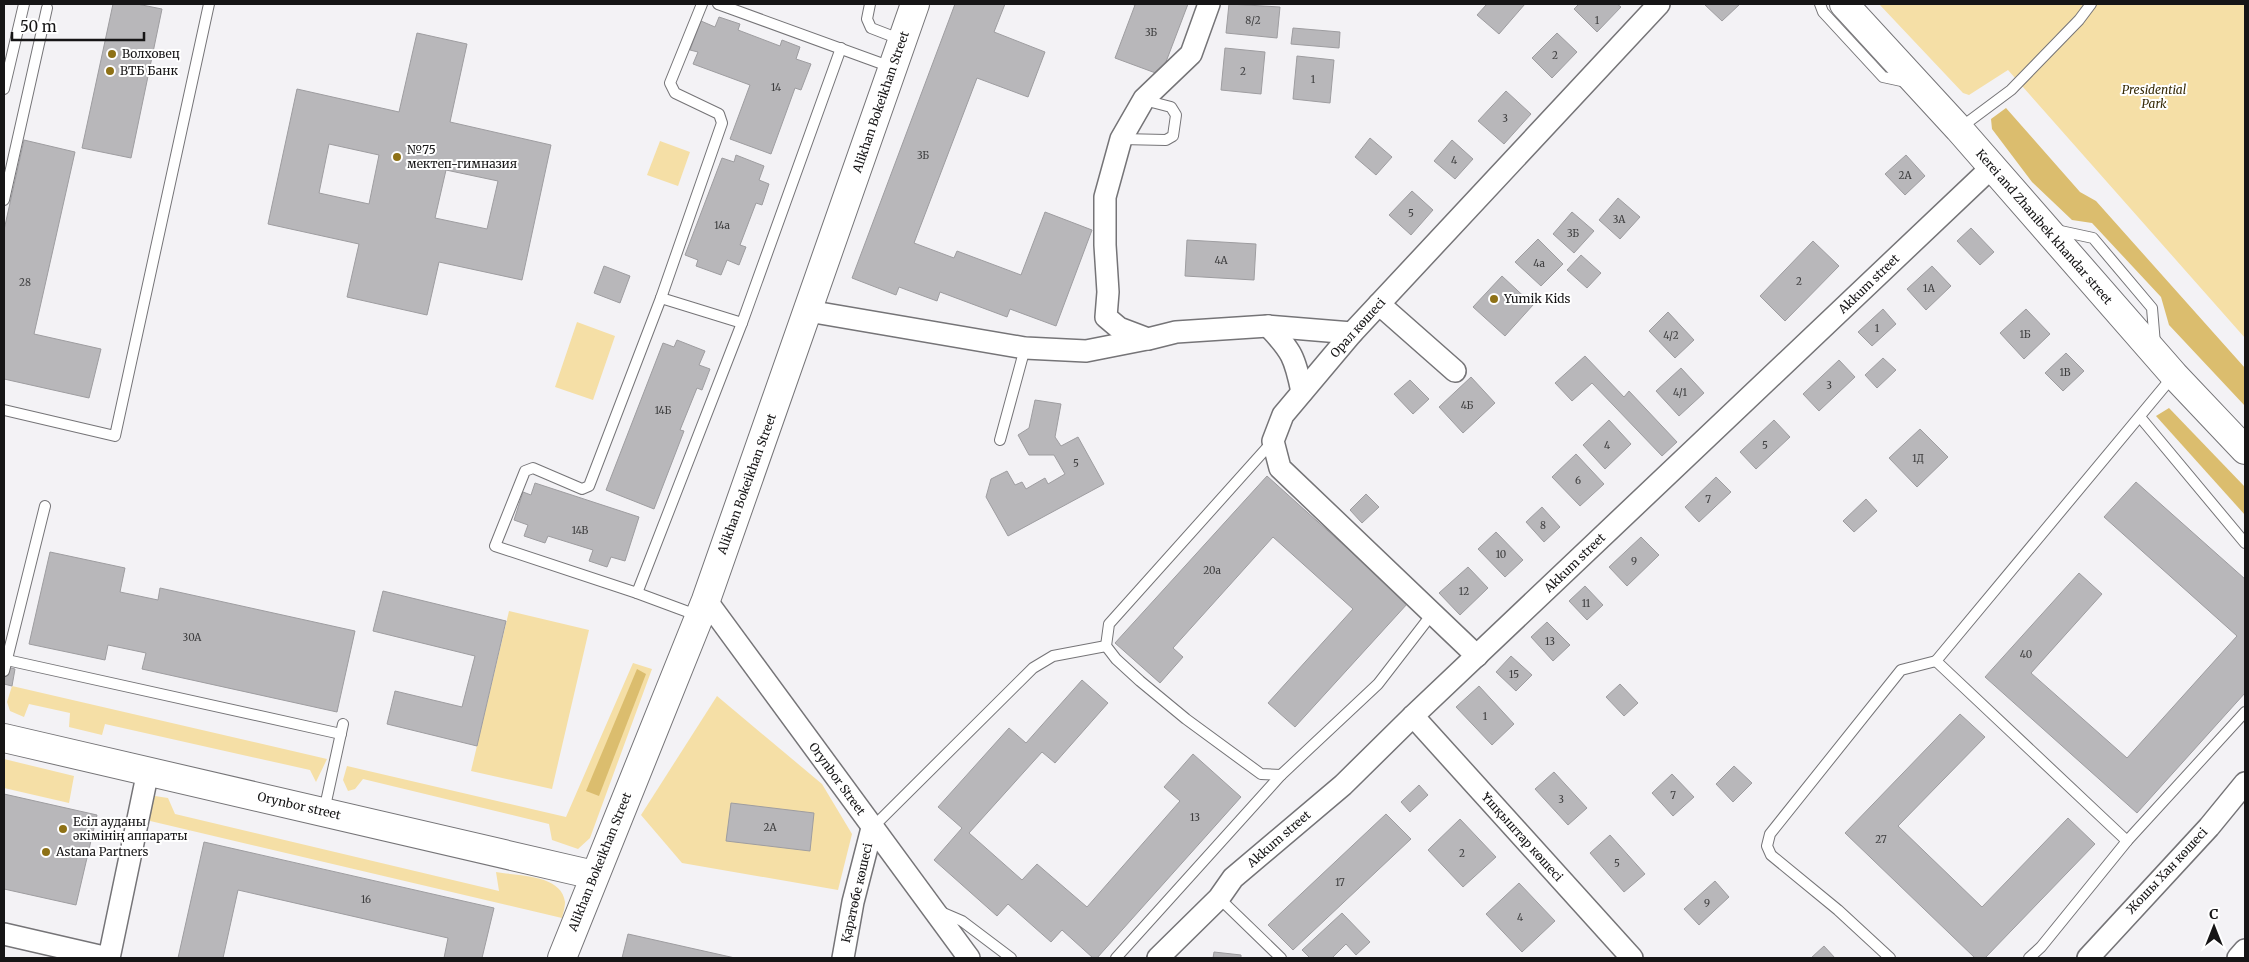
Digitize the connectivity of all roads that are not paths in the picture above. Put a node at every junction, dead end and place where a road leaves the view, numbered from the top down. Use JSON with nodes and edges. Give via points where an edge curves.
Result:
{"nodes":[{"id":1,"x":24,"y":4,"type":"edge"},
{"id":2,"x":209,"y":4,"type":"edge"},
{"id":3,"x":702,"y":4,"type":"edge"},
{"id":4,"x":718,"y":4,"type":"edge"},
{"id":5,"x":870,"y":4,"type":"edge"},
{"id":6,"x":915,"y":4,"type":"edge"},
{"id":7,"x":1208,"y":4,"type":"edge"},
{"id":8,"x":1659,"y":4,"type":"edge"},
{"id":9,"x":1820,"y":4,"type":"edge"},
{"id":10,"x":1844,"y":4,"type":"edge"},
{"id":11,"x":2091,"y":4,"type":"edge"},
{"id":12,"x":47,"y":8,"type":"dead end"},
{"id":13,"x":903,"y":40,"type":"junction"},
{"id":14,"x":841,"y":48,"type":"junction"},
{"id":15,"x":893,"y":68,"type":"junction"},
{"id":16,"x":1919,"y":85,"type":"junction"},
{"id":17,"x":4,"y":88,"type":"edge"},
{"id":18,"x":1144,"y":100,"type":"junction"},
{"id":19,"x":1959,"y":129,"type":"junction"},
{"id":20,"x":1121,"y":139,"type":"junction"},
{"id":21,"x":1992,"y":166,"type":"junction"},
{"id":22,"x":4,"y":200,"type":"edge"},
{"id":23,"x":661,"y":298,"type":"junction"},
{"id":24,"x":1379,"y":304,"type":"junction"},
{"id":25,"x":808,"y":311,"type":"junction"},
{"id":26,"x":742,"y":323,"type":"junction"},
{"id":27,"x":1268,"y":326,"type":"junction"},
{"id":28,"x":1352,"y":334,"type":"junction"},
{"id":29,"x":1148,"y":339,"type":"junction"},
{"id":30,"x":1025,"y":348,"type":"junction"},
{"id":31,"x":1455,"y":371,"type":"dead end"},
{"id":32,"x":2174,"y":375,"type":"junction"},
{"id":33,"x":1302,"y":392,"type":"junction"},
{"id":34,"x":4,"y":410,"type":"edge"},
{"id":35,"x":2140,"y":417,"type":"junction"},
{"id":36,"x":1000,"y":440,"type":"dead end"},
{"id":37,"x":1274,"y":441,"type":"junction"},
{"id":38,"x":2245,"y":450,"type":"edge"},
{"id":39,"x":45,"y":506,"type":"dead end"},
{"id":40,"x":2245,"y":543,"type":"edge"},
{"id":41,"x":637,"y":593,"type":"junction"},
{"id":42,"x":703,"y":608,"type":"junction"},
{"id":43,"x":1432,"y":614,"type":"junction"},
{"id":44,"x":1106,"y":646,"type":"junction"},
{"id":45,"x":1477,"y":656,"type":"junction"},
{"id":46,"x":6,"y":660,"type":"junction"},
{"id":47,"x":1936,"y":661,"type":"junction"},
{"id":48,"x":4,"y":671,"type":"edge"},
{"id":49,"x":2245,"y":712,"type":"edge"},
{"id":50,"x":1413,"y":716,"type":"junction"},
{"id":51,"x":343,"y":724,"type":"dead end"},
{"id":52,"x":340,"y":734,"type":"junction"},
{"id":53,"x":4,"y":738,"type":"edge"},
{"id":54,"x":148,"y":770,"type":"junction"},
{"id":55,"x":1281,"y":775,"type":"junction"},
{"id":56,"x":2245,"y":782,"type":"edge"},
{"id":57,"x":323,"y":812,"type":"junction"},
{"id":58,"x":872,"y":828,"type":"junction"},
{"id":59,"x":2127,"y":841,"type":"junction"},
{"id":60,"x":594,"y":875,"type":"junction"},
{"id":61,"x":1219,"y":898,"type":"junction"},
{"id":62,"x":933,"y":908,"type":"junction"},
{"id":63,"x":4,"y":934,"type":"edge"},
{"id":64,"x":2245,"y":950,"type":"edge"},
{"id":65,"x":1276,"y":956,"type":"edge"},
{"id":66,"x":108,"y":958,"type":"edge"},
{"id":67,"x":562,"y":958,"type":"edge"},
{"id":68,"x":843,"y":958,"type":"edge"},
{"id":69,"x":969,"y":958,"type":"edge"},
{"id":70,"x":1011,"y":958,"type":"edge"},
{"id":71,"x":1116,"y":958,"type":"edge"},
{"id":72,"x":1158,"y":958,"type":"edge"},
{"id":73,"x":1632,"y":958,"type":"edge"},
{"id":74,"x":1890,"y":958,"type":"edge"},
{"id":75,"x":2029,"y":958,"type":"edge"},
{"id":76,"x":2088,"y":958,"type":"edge"},
{"id":77,"x":2238,"y":958,"type":"edge"}],
"edges":[{"from":1,"to":17,"type":"lane"},
{"from":2,"to":34,"type":"lane","via":[[115,436]]},
{"from":3,"to":23,"type":"lane","via":[[670,83],[675,93],[719,114],[722,123]]},
{"from":4,"to":14,"type":"lane"},
{"from":5,"to":13,"type":"lane","via":[[867,19],[871,28]]},
{"from":6,"to":13,"type":"street","name":"Alikhan Bokeikhan Street"},
{"from":7,"to":18,"type":"street","via":[[1190,54]]},
{"from":8,"to":24,"type":"street","name":"Орал көшесі"},
{"from":9,"to":16,"type":"lane","via":[[1823,12],[1883,78]]},
{"from":10,"to":16,"type":"street","name":"Kerei and Zhanibek khandar street"},
{"from":11,"to":19,"type":"lane","via":[[2080,20],[2011,90]]},
{"from":12,"to":22,"type":"lane"},
{"from":13,"to":15,"type":"street","name":"Alikhan Bokeikhan Street"},
{"from":14,"to":15,"type":"lane"},
{"from":14,"to":26,"type":"lane"},
{"from":15,"to":25,"type":"street","name":"Alikhan Bokeikhan Street"},
{"from":16,"to":19,"type":"street","name":"Kerei and Zhanibek khandar street"},
{"from":18,"to":20,"type":"street"},
{"from":18,"to":20,"type":"lane","via":[[1171,106],[1176,115],[1173,136],[1166,140]]},
{"from":19,"to":21,"type":"street","name":"Kerei and Zhanibek khandar street"},
{"from":20,"to":29,"type":"street","via":[[1105,197],[1106,317],[1119,328]]},
{"from":21,"to":32,"type":"street","name":"Kerei and Zhanibek khandar street"},
{"from":21,"to":45,"type":"street","name":"Akkum street"},
{"from":23,"to":26,"type":"lane"},
{"from":23,"to":41,"type":"lane","via":[[589,486],[582,489],[533,468],[525,471],[495,546]]},
{"from":24,"to":28,"type":"street","name":"Орал көшесі"},
{"from":24,"to":31,"type":"street"},
{"from":25,"to":30,"type":"street"},
{"from":25,"to":42,"type":"street","name":"Alikhan Bokeikhan Street"},
{"from":26,"to":41,"type":"lane"},
{"from":27,"to":28,"type":"street"},
{"from":27,"to":29,"type":"street","via":[[1176,332]]},
{"from":27,"to":33,"type":"street","via":[[1289,348],[1296,361]]},
{"from":28,"to":33,"type":"street","name":"Орал көшесі"},
{"from":29,"to":30,"type":"street","via":[[1086,351]]},
{"from":30,"to":36,"type":"lane"},
{"from":32,"to":35,"type":"lane"},
{"from":32,"to":38,"type":"street","name":"Kerei and Zhanibek khandar street"},
{"from":33,"to":37,"type":"street","name":"Орал көшесі","via":[[1283,416]]},
{"from":35,"to":40,"type":"lane"},
{"from":35,"to":47,"type":"lane"},
{"from":37,"to":43,"type":"street","via":[[1280,468]]},
{"from":37,"to":44,"type":"lane","via":[[1109,624]]},
{"from":39,"to":46,"type":"lane"},
{"from":41,"to":42,"type":"lane"},
{"from":42,"to":58,"type":"street","name":"Orynbor Street"},
{"from":42,"to":60,"type":"street","name":"Alikhan Bokeikhan Street"},
{"from":43,"to":45,"type":"street"},
{"from":43,"to":55,"type":"lane","via":[[1378,684]]},
{"from":44,"to":55,"type":"lane","via":[[1140,681],[1186,719],[1261,774]]},
{"from":44,"to":58,"type":"lane","via":[[1053,656],[1033,668]]},
{"from":45,"to":50,"type":"street","name":"Akkum street"},
{"from":46,"to":48,"type":"lane"},
{"from":46,"to":52,"type":"lane"},
{"from":47,"to":59,"type":"lane"},
{"from":47,"to":74,"type":"lane","via":[[1900,670],[1770,834],[1768,846],[1771,855]]},
{"from":49,"to":59,"type":"lane"},
{"from":50,"to":61,"type":"street","name":"Akkum street","via":[[1343,785],[1233,878]]},
{"from":50,"to":73,"type":"street","name":"Ұшқыштар көшесі"},
{"from":51,"to":52,"type":"lane"},
{"from":52,"to":57,"type":"lane"},
{"from":53,"to":54,"type":"street","name":"Orynbor street"},
{"from":54,"to":57,"type":"street","name":"Orynbor street"},
{"from":54,"to":66,"type":"street"},
{"from":55,"to":71,"type":"lane"},
{"from":56,"to":76,"type":"street","name":"Жошы Хан көшесі","via":[[2209,827]]},
{"from":57,"to":60,"type":"street","name":"Orynbor street"},
{"from":58,"to":62,"type":"street","name":"Orynbor Street"},
{"from":58,"to":68,"type":"street","name":"Қаратөбе көшесі"},
{"from":59,"to":75,"type":"lane"},
{"from":60,"to":67,"type":"street","name":"Alikhan Bokeikhan Street"},
{"from":61,"to":65,"type":"lane"},
{"from":61,"to":72,"type":"street","name":"Akkum street"},
{"from":62,"to":69,"type":"street","name":"Orynbor Street"},
{"from":62,"to":70,"type":"lane","via":[[962,921]]},
{"from":63,"to":66,"type":"street"},
{"from":64,"to":77,"type":"street"}]}
